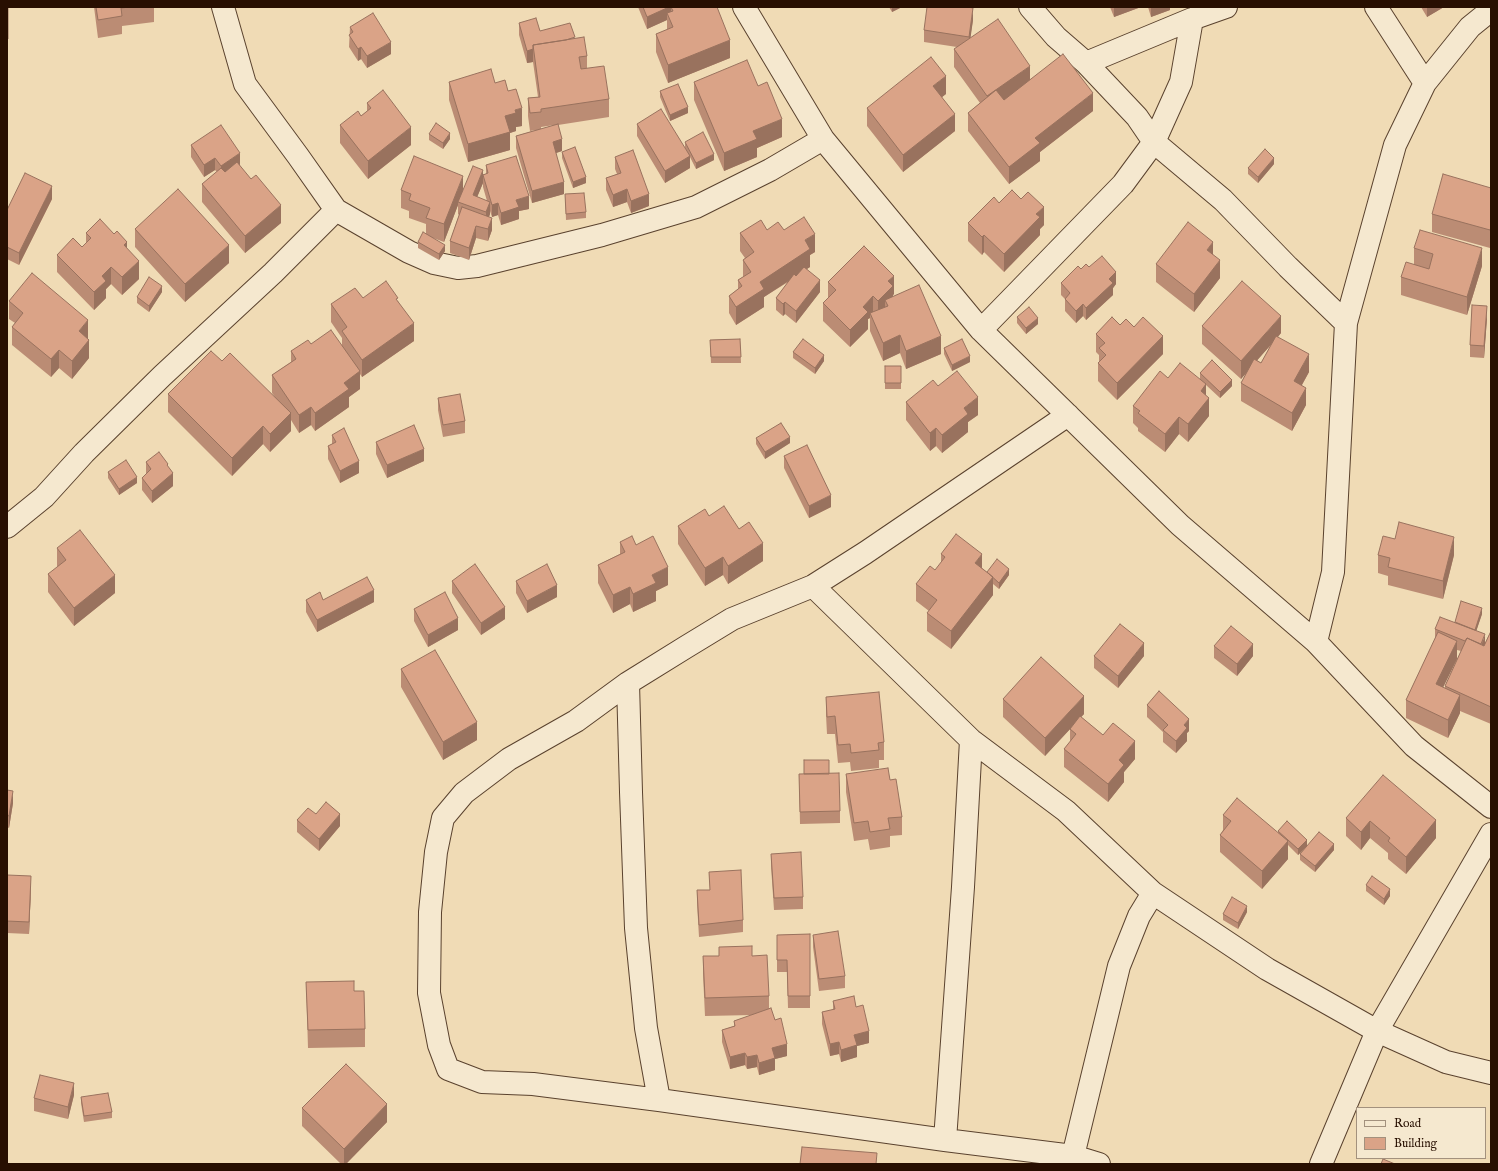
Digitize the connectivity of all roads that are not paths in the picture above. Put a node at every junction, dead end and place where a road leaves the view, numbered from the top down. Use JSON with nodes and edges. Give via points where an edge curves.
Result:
{"nodes":[{"id":1,"x":223,"y":7,"type":"edge"},
{"id":2,"x":744,"y":7,"type":"edge"},
{"id":3,"x":1030,"y":7,"type":"edge"},
{"id":4,"x":1226,"y":7,"type":"edge"},
{"id":5,"x":1376,"y":7,"type":"edge"},
{"id":6,"x":1491,"y":10,"type":"edge"},
{"id":7,"x":1192,"y":19,"type":"junction"},
{"id":8,"x":1086,"y":64,"type":"junction"},
{"id":9,"x":1425,"y":83,"type":"junction"},
{"id":10,"x":822,"y":139,"type":"junction"},
{"id":11,"x":1154,"y":142,"type":"junction"},
{"id":12,"x":336,"y":210,"type":"junction"},
{"id":13,"x":1346,"y":323,"type":"junction"},
{"id":14,"x":980,"y":330,"type":"junction"},
{"id":15,"x":1068,"y":415,"type":"junction"},
{"id":16,"x":7,"y":527,"type":"edge"},
{"id":17,"x":813,"y":586,"type":"junction"},
{"id":18,"x":1316,"y":642,"type":"junction"},
{"id":19,"x":628,"y":683,"type":"junction"},
{"id":20,"x":971,"y":740,"type":"junction"},
{"id":21,"x":1491,"y":807,"type":"edge"},
{"id":22,"x":1491,"y":834,"type":"edge"},
{"id":23,"x":1153,"y":893,"type":"junction"},
{"id":24,"x":1377,"y":1031,"type":"junction"},
{"id":25,"x":1491,"y":1073,"type":"edge"},
{"id":26,"x":659,"y":1100,"type":"junction"},
{"id":27,"x":945,"y":1140,"type":"junction"},
{"id":28,"x":1073,"y":1156,"type":"junction"},
{"id":29,"x":1099,"y":1164,"type":"edge"},
{"id":30,"x":1321,"y":1164,"type":"edge"}],
"edges":[{"from":1,"to":12,"type":"street","via":[[245,84]]},
{"from":2,"to":10,"type":"street"},
{"from":3,"to":8,"type":"street","via":[[1056,37]]},
{"from":4,"to":7,"type":"street"},
{"from":5,"to":9,"type":"street"},
{"from":6,"to":9,"type":"street","via":[[1470,27]]},
{"from":7,"to":8,"type":"street"},
{"from":7,"to":11,"type":"street","via":[[1181,82]]},
{"from":8,"to":11,"type":"street","via":[[1138,117]]},
{"from":9,"to":13,"type":"street","via":[[1396,145]]},
{"from":10,"to":12,"type":"street","via":[[770,170],[696,207],[602,235],[477,266],[458,268],[434,263],[409,252]]},
{"from":10,"to":14,"type":"street"},
{"from":11,"to":13,"type":"street","via":[[1223,200]]},
{"from":11,"to":14,"type":"street","via":[[1123,184]]},
{"from":12,"to":16,"type":"street","via":[[100,437],[44,498]]},
{"from":13,"to":18,"type":"street","via":[[1333,572]]},
{"from":14,"to":15,"type":"street"},
{"from":15,"to":17,"type":"street"},
{"from":15,"to":18,"type":"street","via":[[1180,525]]},
{"from":17,"to":19,"type":"street","via":[[732,619]]},
{"from":17,"to":20,"type":"street"},
{"from":18,"to":21,"type":"street","via":[[1414,746]]},
{"from":19,"to":26,"type":"street","via":[[636,928],[646,1028]]},
{"from":19,"to":26,"type":"street","via":[[576,721],[509,759],[464,793],[443,818],[436,852],[430,912],[429,992],[440,1045],[448,1068],[482,1082],[533,1084]]},
{"from":20,"to":23,"type":"street","via":[[1066,811]]},
{"from":20,"to":27,"type":"street","via":[[963,895]]},
{"from":22,"to":24,"type":"street"},
{"from":23,"to":24,"type":"street","via":[[1267,969]]},
{"from":23,"to":28,"type":"street","via":[[1139,916],[1119,966]]},
{"from":24,"to":25,"type":"street","via":[[1446,1062]]},
{"from":24,"to":30,"type":"street"},
{"from":26,"to":27,"type":"street"},
{"from":27,"to":28,"type":"street"},
{"from":28,"to":29,"type":"street"}]}
